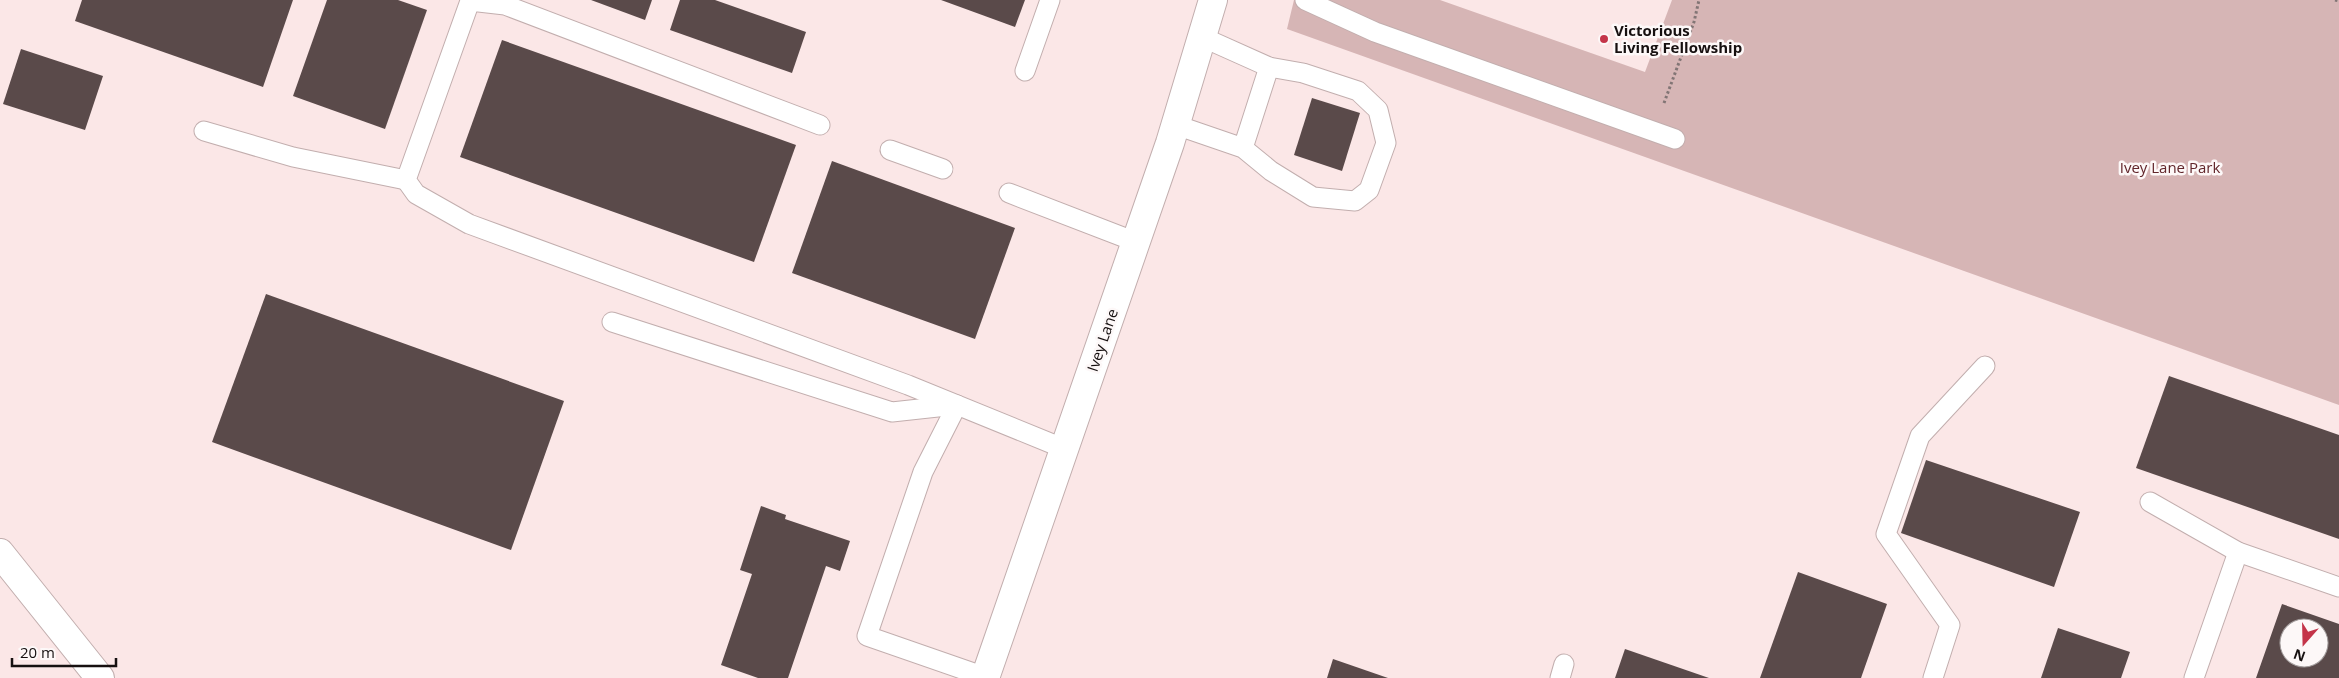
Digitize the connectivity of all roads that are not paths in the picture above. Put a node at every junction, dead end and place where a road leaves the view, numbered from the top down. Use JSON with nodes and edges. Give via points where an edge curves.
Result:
{"nodes":[{"id":1,"x":1050,"y":0,"type":"edge"},
{"id":2,"x":1213,"y":0,"type":"edge"},
{"id":3,"x":1305,"y":0,"type":"edge"},
{"id":4,"x":1202,"y":37,"type":"junction"},
{"id":5,"x":1269,"y":67,"type":"junction"},
{"id":6,"x":1025,"y":71,"type":"dead end"},
{"id":7,"x":820,"y":125,"type":"dead end"},
{"id":8,"x":1176,"y":125,"type":"junction"},
{"id":9,"x":204,"y":131,"type":"dead end"},
{"id":10,"x":1675,"y":139,"type":"dead end"},
{"id":11,"x":1243,"y":148,"type":"junction"},
{"id":12,"x":890,"y":150,"type":"dead end"},
{"id":13,"x":943,"y":170,"type":"dead end"},
{"id":14,"x":406,"y":180,"type":"junction"},
{"id":15,"x":1009,"y":193,"type":"dead end"},
{"id":16,"x":1136,"y":242,"type":"junction"},
{"id":17,"x":612,"y":322,"type":"dead end"},
{"id":18,"x":1985,"y":366,"type":"dead end"},
{"id":19,"x":957,"y":405,"type":"junction"},
{"id":20,"x":1065,"y":449,"type":"junction"},
{"id":21,"x":2150,"y":502,"type":"dead end"},
{"id":22,"x":2238,"y":552,"type":"junction"},
{"id":23,"x":0,"y":554,"type":"edge"},
{"id":24,"x":2339,"y":587,"type":"edge"},
{"id":25,"x":100,"y":678,"type":"edge"},
{"id":26,"x":985,"y":678,"type":"edge"},
{"id":27,"x":1933,"y":678,"type":"edge"},
{"id":28,"x":2194,"y":678,"type":"edge"}],
"edges":[{"from":1,"to":6,"type":"lane"},
{"from":2,"to":4,"type":"main road","name":"Ivey Lane"},
{"from":3,"to":10,"type":"lane","via":[[1375,32]]},
{"from":4,"to":5,"type":"lane"},
{"from":4,"to":8,"type":"main road","name":"Ivey Lane"},
{"from":5,"to":11,"type":"lane"},
{"from":5,"to":11,"type":"lane","via":[[1303,72],[1358,91],[1378,110],[1386,143],[1369,190],[1355,201],[1313,197]]},
{"from":7,"to":14,"type":"lane","via":[[505,5],[470,0]]},
{"from":8,"to":11,"type":"lane"},
{"from":8,"to":16,"type":"main road","name":"Ivey Lane"},
{"from":9,"to":14,"type":"lane","via":[[293,157]]},
{"from":12,"to":13,"type":"lane"},
{"from":14,"to":19,"type":"lane","via":[[416,194],[469,224]]},
{"from":15,"to":16,"type":"lane"},
{"from":16,"to":20,"type":"main road","name":"Ivey Lane"},
{"from":17,"to":19,"type":"lane","via":[[892,412]]},
{"from":18,"to":27,"type":"lane","via":[[1920,436],[1886,534],[1950,624]]},
{"from":19,"to":20,"type":"lane"},
{"from":19,"to":26,"type":"lane","via":[[924,472],[867,636]]},
{"from":20,"to":26,"type":"main road","name":"Ivey Lane"},
{"from":21,"to":22,"type":"lane"},
{"from":22,"to":24,"type":"lane"},
{"from":22,"to":28,"type":"lane"},
{"from":23,"to":25,"type":"main road"}]}
